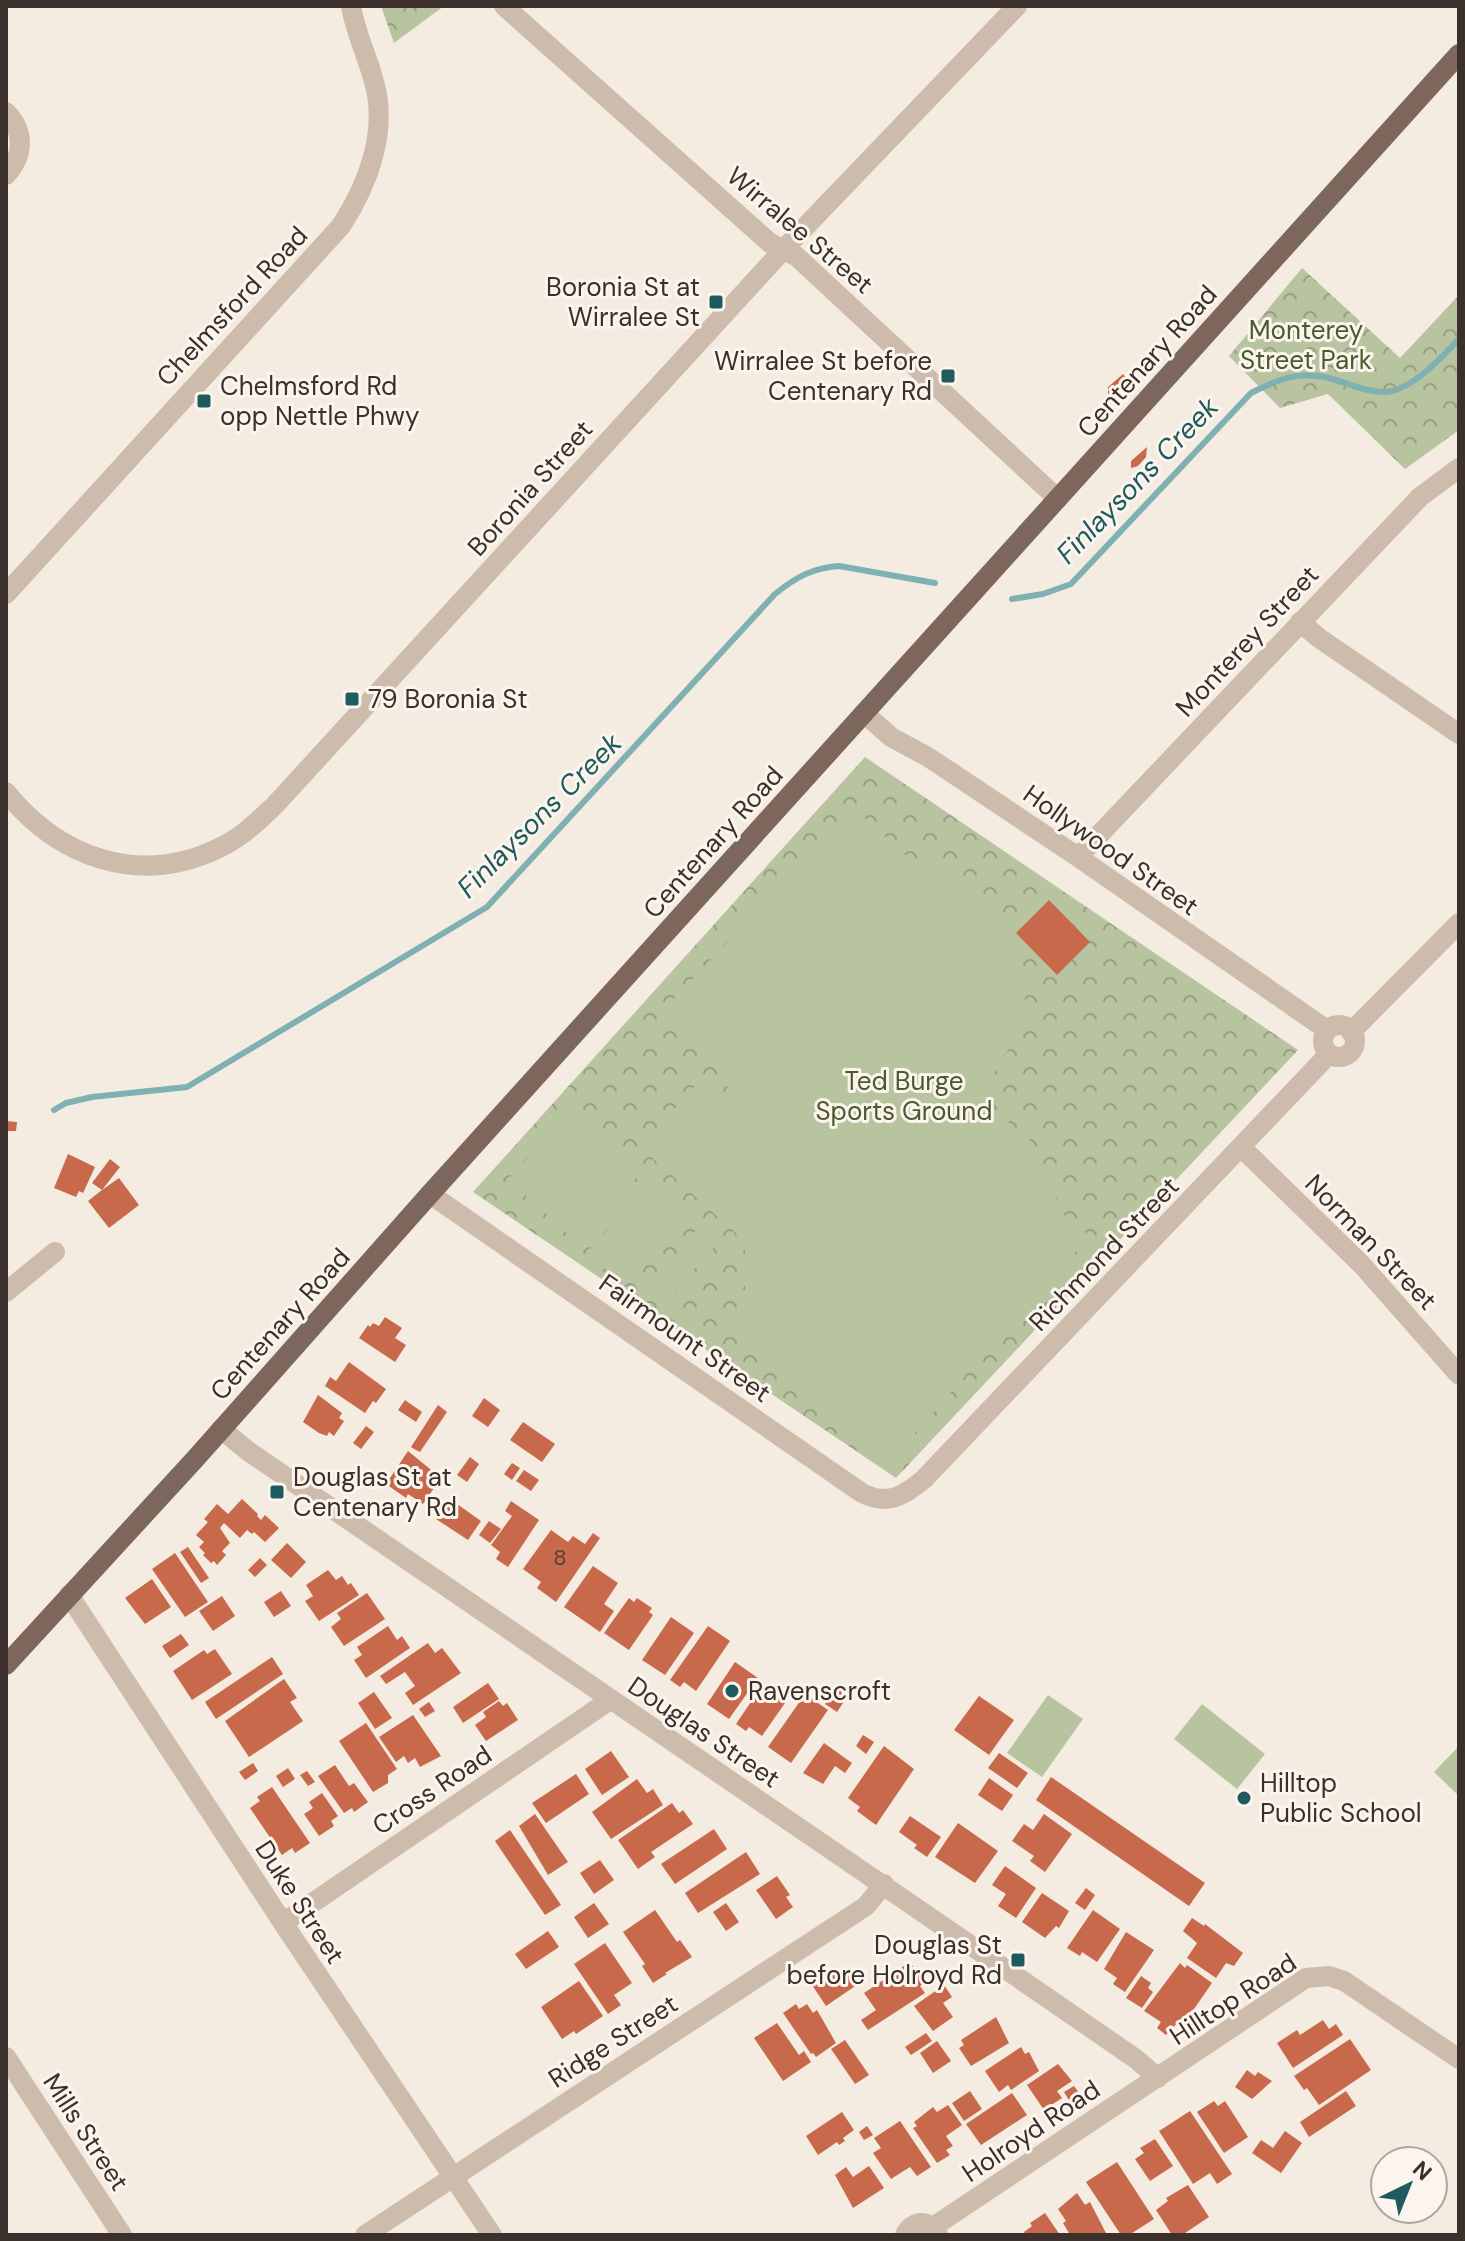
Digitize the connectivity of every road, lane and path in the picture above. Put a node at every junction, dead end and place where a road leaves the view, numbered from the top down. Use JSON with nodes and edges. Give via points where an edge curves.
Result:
{"nodes":[{"id":1,"x":351,"y":6,"type":"edge"},
{"id":2,"x":504,"y":6,"type":"edge"},
{"id":3,"x":1017,"y":6,"type":"edge"},
{"id":4,"x":1459,"y":54,"type":"edge"},
{"id":5,"x":6,"y":112,"type":"edge"},
{"id":6,"x":6,"y":175,"type":"edge"},
{"id":7,"x":783,"y":250,"type":"junction"},
{"id":8,"x":1459,"y":468,"type":"edge"},
{"id":9,"x":1058,"y":499,"type":"junction"},
{"id":10,"x":6,"y":594,"type":"edge"},
{"id":11,"x":1300,"y":622,"type":"junction"},
{"id":12,"x":864,"y":713,"type":"junction"},
{"id":13,"x":1459,"y":734,"type":"edge"},
{"id":14,"x":6,"y":792,"type":"edge"},
{"id":15,"x":1078,"y":857,"type":"junction"},
{"id":16,"x":1459,"y":923,"type":"edge"},
{"id":17,"x":1327,"y":1030,"type":"junction"},
{"id":18,"x":1351,"y":1032,"type":"junction"},
{"id":19,"x":1329,"y":1054,"type":"junction"},
{"id":20,"x":1242,"y":1148,"type":"junction"},
{"id":21,"x":430,"y":1194,"type":"junction"},
{"id":22,"x":55,"y":1252,"type":"dead end"},
{"id":23,"x":6,"y":1292,"type":"edge"},
{"id":24,"x":1459,"y":1375,"type":"edge"},
{"id":25,"x":221,"y":1429,"type":"junction"},
{"id":26,"x":914,"y":1488,"type":"joint"},
{"id":27,"x":69,"y":1595,"type":"junction"},
{"id":28,"x":6,"y":1665,"type":"edge"},
{"id":29,"x":610,"y":1700,"type":"junction"},
{"id":30,"x":884,"y":1884,"type":"junction"},
{"id":31,"x":283,"y":1923,"type":"junction"},
{"id":32,"x":6,"y":2057,"type":"edge"},
{"id":33,"x":1459,"y":2059,"type":"edge"},
{"id":34,"x":1158,"y":2078,"type":"junction"},
{"id":35,"x":453,"y":2178,"type":"junction"},
{"id":36,"x":936,"y":2231,"type":"edge"},
{"id":37,"x":122,"y":2235,"type":"edge"},
{"id":38,"x":365,"y":2235,"type":"edge"},
{"id":39,"x":492,"y":2235,"type":"edge"},
{"id":40,"x":905,"y":2235,"type":"edge"}],
"edges":[{"from":1,"to":10,"type":"street","name":"Chelmsford Road","via":[[374,79],[378,112],[371,167],[356,202],[341,226]]},
{"from":2,"to":7,"type":"street","name":"Wirralee Street"},
{"from":3,"to":7,"type":"street","name":"Boronia Street"},
{"from":4,"to":9,"type":"main road","name":"Centenary Road"},
{"from":5,"to":6,"type":"street","via":[[21,145]]},
{"from":7,"to":9,"type":"street","name":"Wirralee Street","via":[[796,256]]},
{"from":7,"to":14,"type":"street","name":"Boronia Street","via":[[275,805],[244,832],[193,859],[139,865],[100,859],[71,849],[44,831]]},
{"from":8,"to":11,"type":"street","name":"Monterey Street","via":[[1420,497]]},
{"from":9,"to":12,"type":"main road","name":"Centenary Road"},
{"from":11,"to":13,"type":"street"},
{"from":11,"to":15,"type":"street","name":"Monterey Street"},
{"from":12,"to":15,"type":"street","name":"Hollywood Street","via":[[891,737]]},
{"from":12,"to":21,"type":"main road","name":"Centenary Road"},
{"from":15,"to":17,"type":"street","name":"Hollywood Street"},
{"from":16,"to":18,"type":"street"},
{"from":17,"to":18,"type":"street","via":[[1340,1026]]},
{"from":17,"to":19,"type":"street","via":[[1323,1043]]},
{"from":18,"to":19,"type":"street","via":[[1355,1040],[1350,1053]]},
{"from":19,"to":20,"type":"street","name":"Richmond Street"},
{"from":20,"to":24,"type":"street","name":"Norman Street","via":[[1362,1265]]},
{"from":20,"to":26,"type":"street","name":"Richmond Street"},
{"from":21,"to":25,"type":"main road","name":"Centenary Road"},
{"from":21,"to":26,"type":"street","name":"Fairmount Street","via":[[862,1493],[896,1499]]},
{"from":22,"to":23,"type":"street"},
{"from":25,"to":27,"type":"main road","name":"Centenary Road"},
{"from":25,"to":29,"type":"street","name":"Douglas Street"},
{"from":27,"to":28,"type":"main road","name":"Centenary Road"},
{"from":27,"to":31,"type":"street","name":"Duke Street"},
{"from":29,"to":30,"type":"street","name":"Douglas Street"},
{"from":29,"to":31,"type":"street","name":"Cross Road"},
{"from":30,"to":34,"type":"street","name":"Douglas Street"},
{"from":30,"to":35,"type":"street","name":"Ridge Street","via":[[866,1906]]},
{"from":31,"to":35,"type":"street","name":"Duke Street"},
{"from":32,"to":37,"type":"street","name":"Mills Street"},
{"from":33,"to":34,"type":"street","name":"Hilltop Road","via":[[1344,1981],[1317,1975]]},
{"from":34,"to":36,"type":"street","name":"Holroyd Road"},
{"from":35,"to":38,"type":"street","name":"Ridge Street"},
{"from":35,"to":39,"type":"street","name":"Duke Street"},
{"from":36,"to":40,"type":"street","name":"Holroyd Road","via":[[918,2223]]}]}
